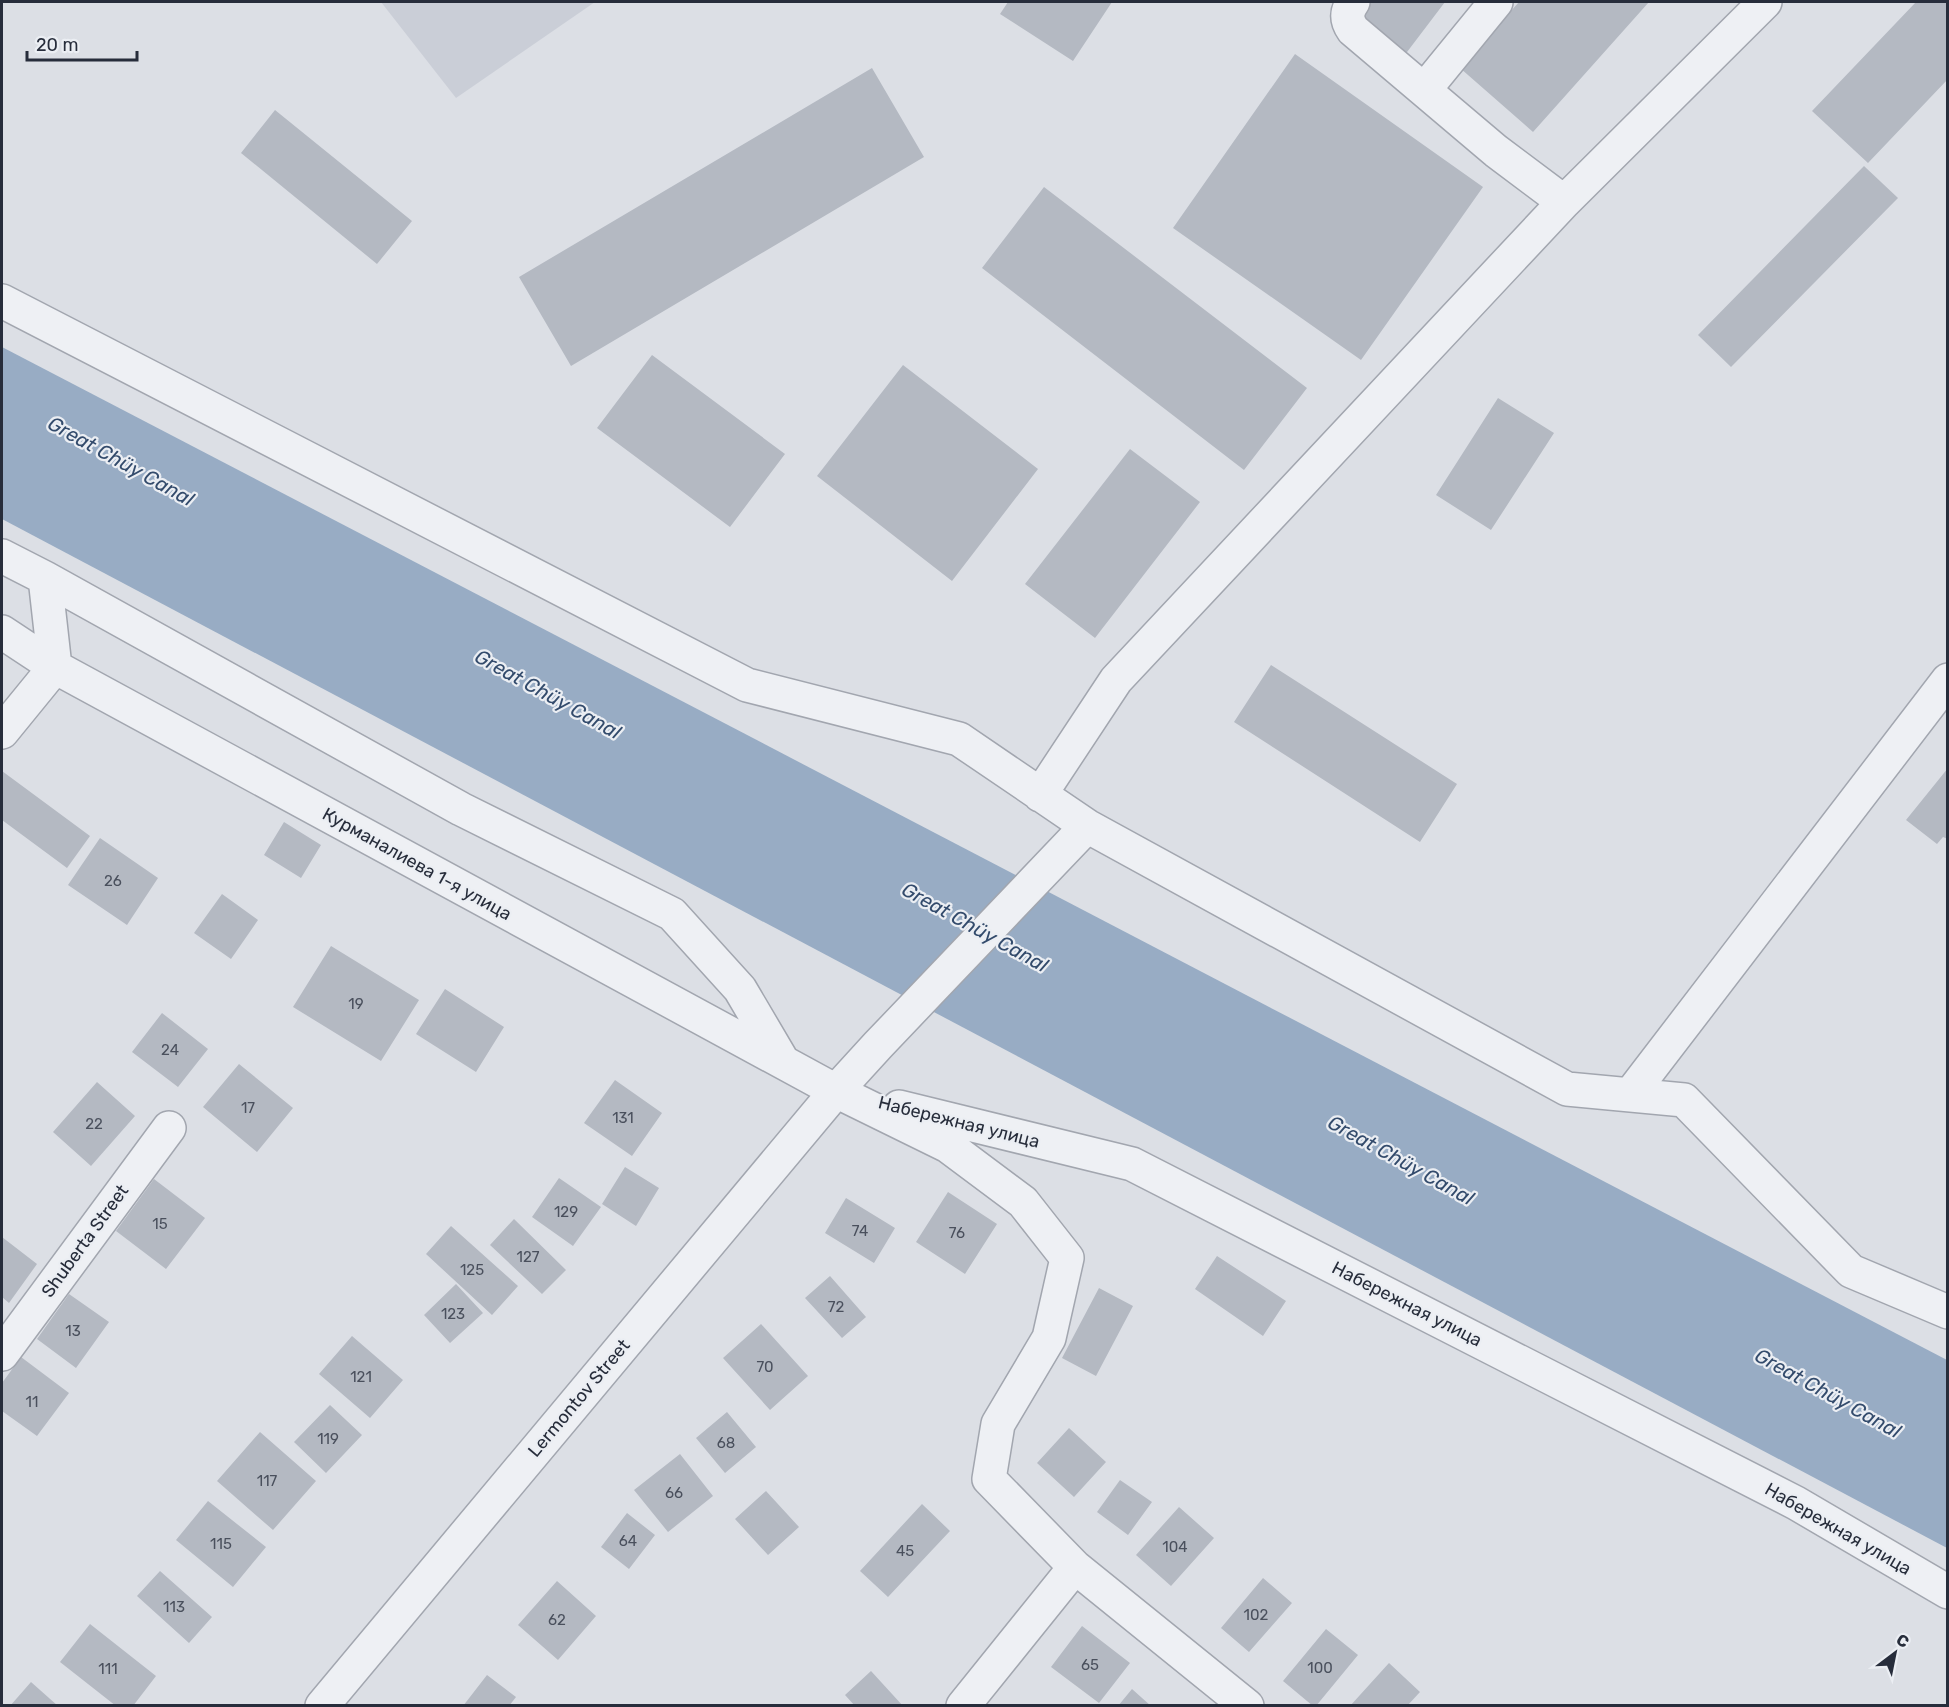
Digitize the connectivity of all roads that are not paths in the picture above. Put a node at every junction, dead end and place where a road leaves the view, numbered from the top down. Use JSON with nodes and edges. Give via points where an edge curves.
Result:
{"nodes":[{"id":1,"x":1353,"y":2,"type":"edge"},
{"id":2,"x":1496,"y":2,"type":"edge"},
{"id":3,"x":1765,"y":2,"type":"edge"},
{"id":4,"x":1425,"y":89,"type":"junction"},
{"id":5,"x":1564,"y":202,"type":"junction"},
{"id":6,"x":2,"y":301,"type":"edge"},
{"id":7,"x":2,"y":556,"type":"edge"},
{"id":8,"x":45,"y":578,"type":"junction"},
{"id":9,"x":2,"y":632,"type":"edge"},
{"id":10,"x":55,"y":667,"type":"junction"},
{"id":11,"x":1947,"y":680,"type":"edge"},
{"id":12,"x":2,"y":732,"type":"edge"},
{"id":13,"x":1040,"y":795,"type":"junction"},
{"id":14,"x":1088,"y":826,"type":"junction"},
{"id":15,"x":784,"y":1063,"type":"junction"},
{"id":16,"x":836,"y":1092,"type":"junction"},
{"id":17,"x":1630,"y":1095,"type":"junction"},
{"id":18,"x":169,"y":1128,"type":"dead end"},
{"id":19,"x":1947,"y":1312,"type":"edge"},
{"id":20,"x":2,"y":1354,"type":"edge"},
{"id":21,"x":1075,"y":1567,"type":"junction"},
{"id":22,"x":1947,"y":1592,"type":"edge"},
{"id":23,"x":322,"y":1706,"type":"edge"},
{"id":24,"x":963,"y":1706,"type":"edge"},
{"id":25,"x":1247,"y":1706,"type":"edge"}],
"edges":[{"from":1,"to":4,"type":"street","via":[[1347,22],[1353,30]]},
{"from":2,"to":4,"type":"street"},
{"from":3,"to":5,"type":"street"},
{"from":4,"to":5,"type":"street","via":[[1496,151]]},
{"from":5,"to":13,"type":"street","via":[[1116,680]]},
{"from":6,"to":13,"type":"street","via":[[747,685],[958,739]]},
{"from":7,"to":8,"type":"street"},
{"from":8,"to":10,"type":"street"},
{"from":8,"to":15,"type":"street","via":[[461,809],[672,914],[740,989]]},
{"from":9,"to":10,"type":"street","name":"Курманалиева 1-я улица"},
{"from":10,"to":12,"type":"street"},
{"from":10,"to":15,"type":"street","name":"Курманалиева 1-я улица"},
{"from":11,"to":17,"type":"street"},
{"from":13,"to":14,"type":"street"},
{"from":14,"to":16,"type":"street","name":"Lermontov Street"},
{"from":14,"to":17,"type":"street","via":[[1567,1089]]},
{"from":15,"to":16,"type":"street","name":"Курманалиева 1-я улица"},
{"from":16,"to":21,"type":"street","via":[[948,1146],[1023,1202],[1067,1258],[1049,1338],[998,1424],[989,1479]]},
{"from":16,"to":22,"type":"street","name":"Набережная улица","via":[[1132,1164],[1796,1503]]},
{"from":16,"to":23,"type":"street","name":"Lermontov Street"},
{"from":17,"to":19,"type":"street","via":[[1684,1100],[1851,1271]]},
{"from":18,"to":20,"type":"street","name":"Shuberta Street"},
{"from":21,"to":24,"type":"street"},
{"from":21,"to":25,"type":"street"}]}
